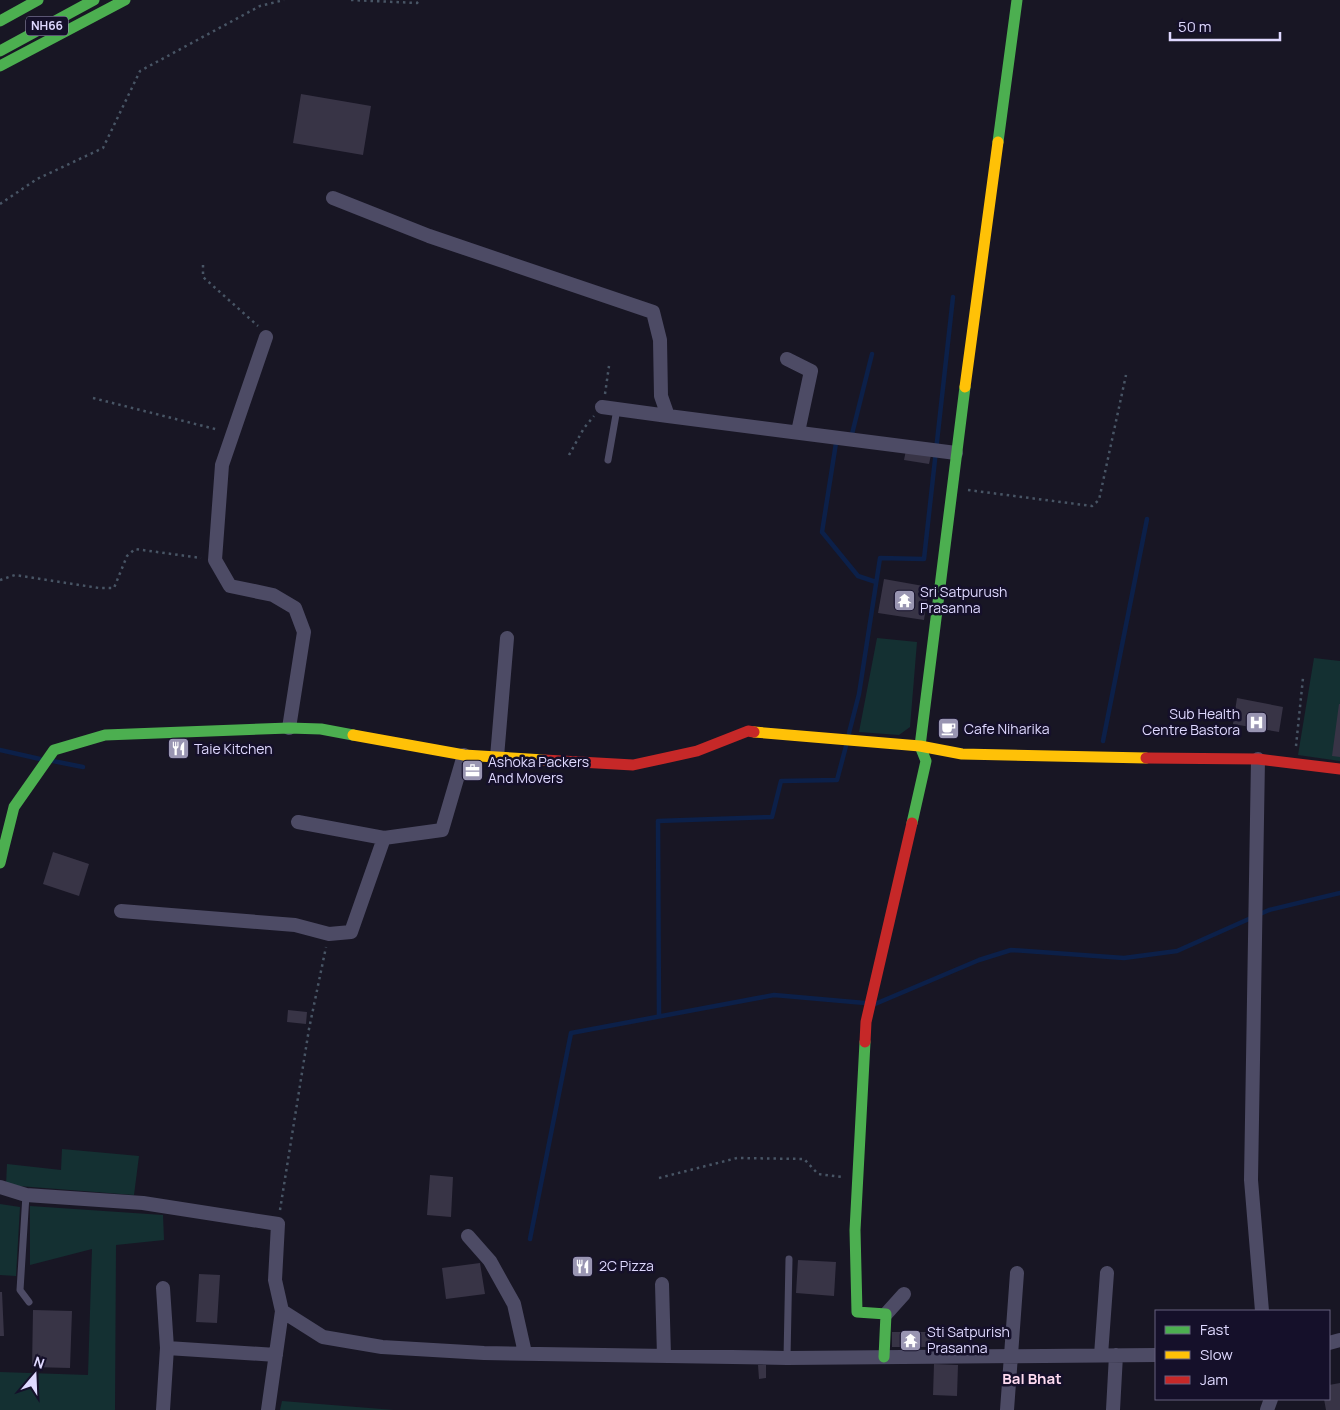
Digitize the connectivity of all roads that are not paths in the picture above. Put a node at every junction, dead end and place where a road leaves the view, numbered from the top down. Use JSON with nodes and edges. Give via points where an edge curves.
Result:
{"nodes":[{"id":1,"x":38,"y":0,"type":"edge"},
{"id":2,"x":94,"y":0,"type":"edge"},
{"id":3,"x":125,"y":0,"type":"edge"},
{"id":4,"x":1017,"y":0,"type":"edge"},
{"id":5,"x":0,"y":20,"type":"edge"},
{"id":6,"x":0,"y":51,"type":"edge"},
{"id":7,"x":0,"y":66,"type":"edge"},
{"id":8,"x":333,"y":198,"type":"dead end"},
{"id":9,"x":266,"y":337,"type":"road end"},
{"id":10,"x":787,"y":359,"type":"dead end"},
{"id":11,"x":602,"y":407,"type":"road end"},
{"id":12,"x":617,"y":409,"type":"junction"},
{"id":13,"x":668,"y":416,"type":"junction"},
{"id":14,"x":798,"y":432,"type":"junction"},
{"id":15,"x":956,"y":453,"type":"junction"},
{"id":16,"x":608,"y":460,"type":"dead end"},
{"id":17,"x":508,"y":638,"type":"dead end"},
{"id":18,"x":289,"y":728,"type":"junction"},
{"id":19,"x":920,"y":746,"type":"junction"},
{"id":20,"x":464,"y":755,"type":"junction"},
{"id":21,"x":497,"y":757,"type":"junction"},
{"id":22,"x":1258,"y":759,"type":"junction"},
{"id":23,"x":1340,"y":769,"type":"edge"},
{"id":24,"x":298,"y":822,"type":"dead end"},
{"id":25,"x":384,"y":838,"type":"junction"},
{"id":26,"x":0,"y":863,"type":"edge"},
{"id":27,"x":121,"y":911,"type":"dead end"},
{"id":28,"x":0,"y":1188,"type":"edge"},
{"id":29,"x":26,"y":1195,"type":"junction"},
{"id":30,"x":468,"y":1236,"type":"dead end"},
{"id":31,"x":789,"y":1259,"type":"dead end"},
{"id":32,"x":1017,"y":1273,"type":"dead end"},
{"id":33,"x":1107,"y":1273,"type":"dead end"},
{"id":34,"x":662,"y":1284,"type":"dead end"},
{"id":35,"x":163,"y":1288,"type":"dead end"},
{"id":36,"x":904,"y":1294,"type":"dead end"},
{"id":37,"x":29,"y":1302,"type":"dead end"},
{"id":38,"x":1262,"y":1310,"type":"edge"},
{"id":39,"x":282,"y":1311,"type":"junction"},
{"id":40,"x":886,"y":1314,"type":"junction"},
{"id":41,"x":167,"y":1348,"type":"junction"},
{"id":42,"x":525,"y":1354,"type":"junction"},
{"id":43,"x":276,"y":1355,"type":"junction"},
{"id":44,"x":1100,"y":1355,"type":"junction"},
{"id":45,"x":1116,"y":1355,"type":"junction"},
{"id":46,"x":1155,"y":1355,"type":"edge"},
{"id":47,"x":664,"y":1356,"type":"junction"},
{"id":48,"x":1010,"y":1356,"type":"junction"},
{"id":49,"x":787,"y":1358,"type":"junction"},
{"id":50,"x":884,"y":1358,"type":"junction"},
{"id":51,"x":163,"y":1410,"type":"edge"},
{"id":52,"x":268,"y":1410,"type":"edge"},
{"id":53,"x":1007,"y":1410,"type":"edge"},
{"id":54,"x":1113,"y":1410,"type":"edge"}],
"edges":[{"from":1,"to":5,"type":"main road","number":"NH66"},
{"from":2,"to":6,"type":"main road","number":"NH66"},
{"from":3,"to":7,"type":"main road"},
{"from":4,"to":15,"type":"main road"},
{"from":8,"to":13,"type":"street","via":[[429,236],[653,312],[660,340],[661,396]]},
{"from":9,"to":18,"type":"street","via":[[222,465],[215,560],[230,586],[273,595],[295,608],[304,632]]},
{"from":10,"to":14,"type":"street","via":[[811,371]]},
{"from":11,"to":12,"type":"street"},
{"from":12,"to":13,"type":"street"},
{"from":12,"to":16,"type":"lane"},
{"from":13,"to":14,"type":"street"},
{"from":14,"to":15,"type":"street"},
{"from":15,"to":19,"type":"main road"},
{"from":17,"to":21,"type":"street"},
{"from":18,"to":20,"type":"main road","via":[[331,730]]},
{"from":18,"to":26,"type":"main road","via":[[105,735],[54,750],[14,807]]},
{"from":19,"to":21,"type":"main road","via":[[748,731],[697,751],[633,766]]},
{"from":19,"to":22,"type":"main road","via":[[962,754]]},
{"from":19,"to":40,"type":"main road","via":[[926,762],[866,1022],[855,1230],[857,1312]]},
{"from":20,"to":21,"type":"main road"},
{"from":20,"to":25,"type":"street","via":[[442,830]]},
{"from":22,"to":23,"type":"main road"},
{"from":22,"to":38,"type":"street","via":[[1251,1180]]},
{"from":24,"to":25,"type":"street"},
{"from":25,"to":27,"type":"street","via":[[351,932],[329,934],[295,925]]},
{"from":28,"to":29,"type":"street"},
{"from":29,"to":37,"type":"lane","via":[[20,1290]]},
{"from":29,"to":39,"type":"street","via":[[143,1203],[278,1224],[275,1280]]},
{"from":30,"to":42,"type":"street","via":[[490,1261],[514,1304]]},
{"from":31,"to":49,"type":"lane"},
{"from":32,"to":48,"type":"street"},
{"from":33,"to":44,"type":"street"},
{"from":34,"to":47,"type":"street"},
{"from":35,"to":41,"type":"street"},
{"from":36,"to":40,"type":"street"},
{"from":39,"to":42,"type":"street","via":[[323,1336],[333,1338],[382,1346]]},
{"from":39,"to":43,"type":"street"},
{"from":40,"to":50,"type":"main road"},
{"from":41,"to":43,"type":"street"},
{"from":41,"to":51,"type":"street"},
{"from":42,"to":47,"type":"street"},
{"from":43,"to":52,"type":"street"},
{"from":44,"to":45,"type":"street"},
{"from":44,"to":48,"type":"street"},
{"from":45,"to":46,"type":"street"},
{"from":45,"to":54,"type":"street"},
{"from":47,"to":49,"type":"street"},
{"from":48,"to":50,"type":"street"},
{"from":48,"to":53,"type":"street"},
{"from":49,"to":50,"type":"street"}]}
